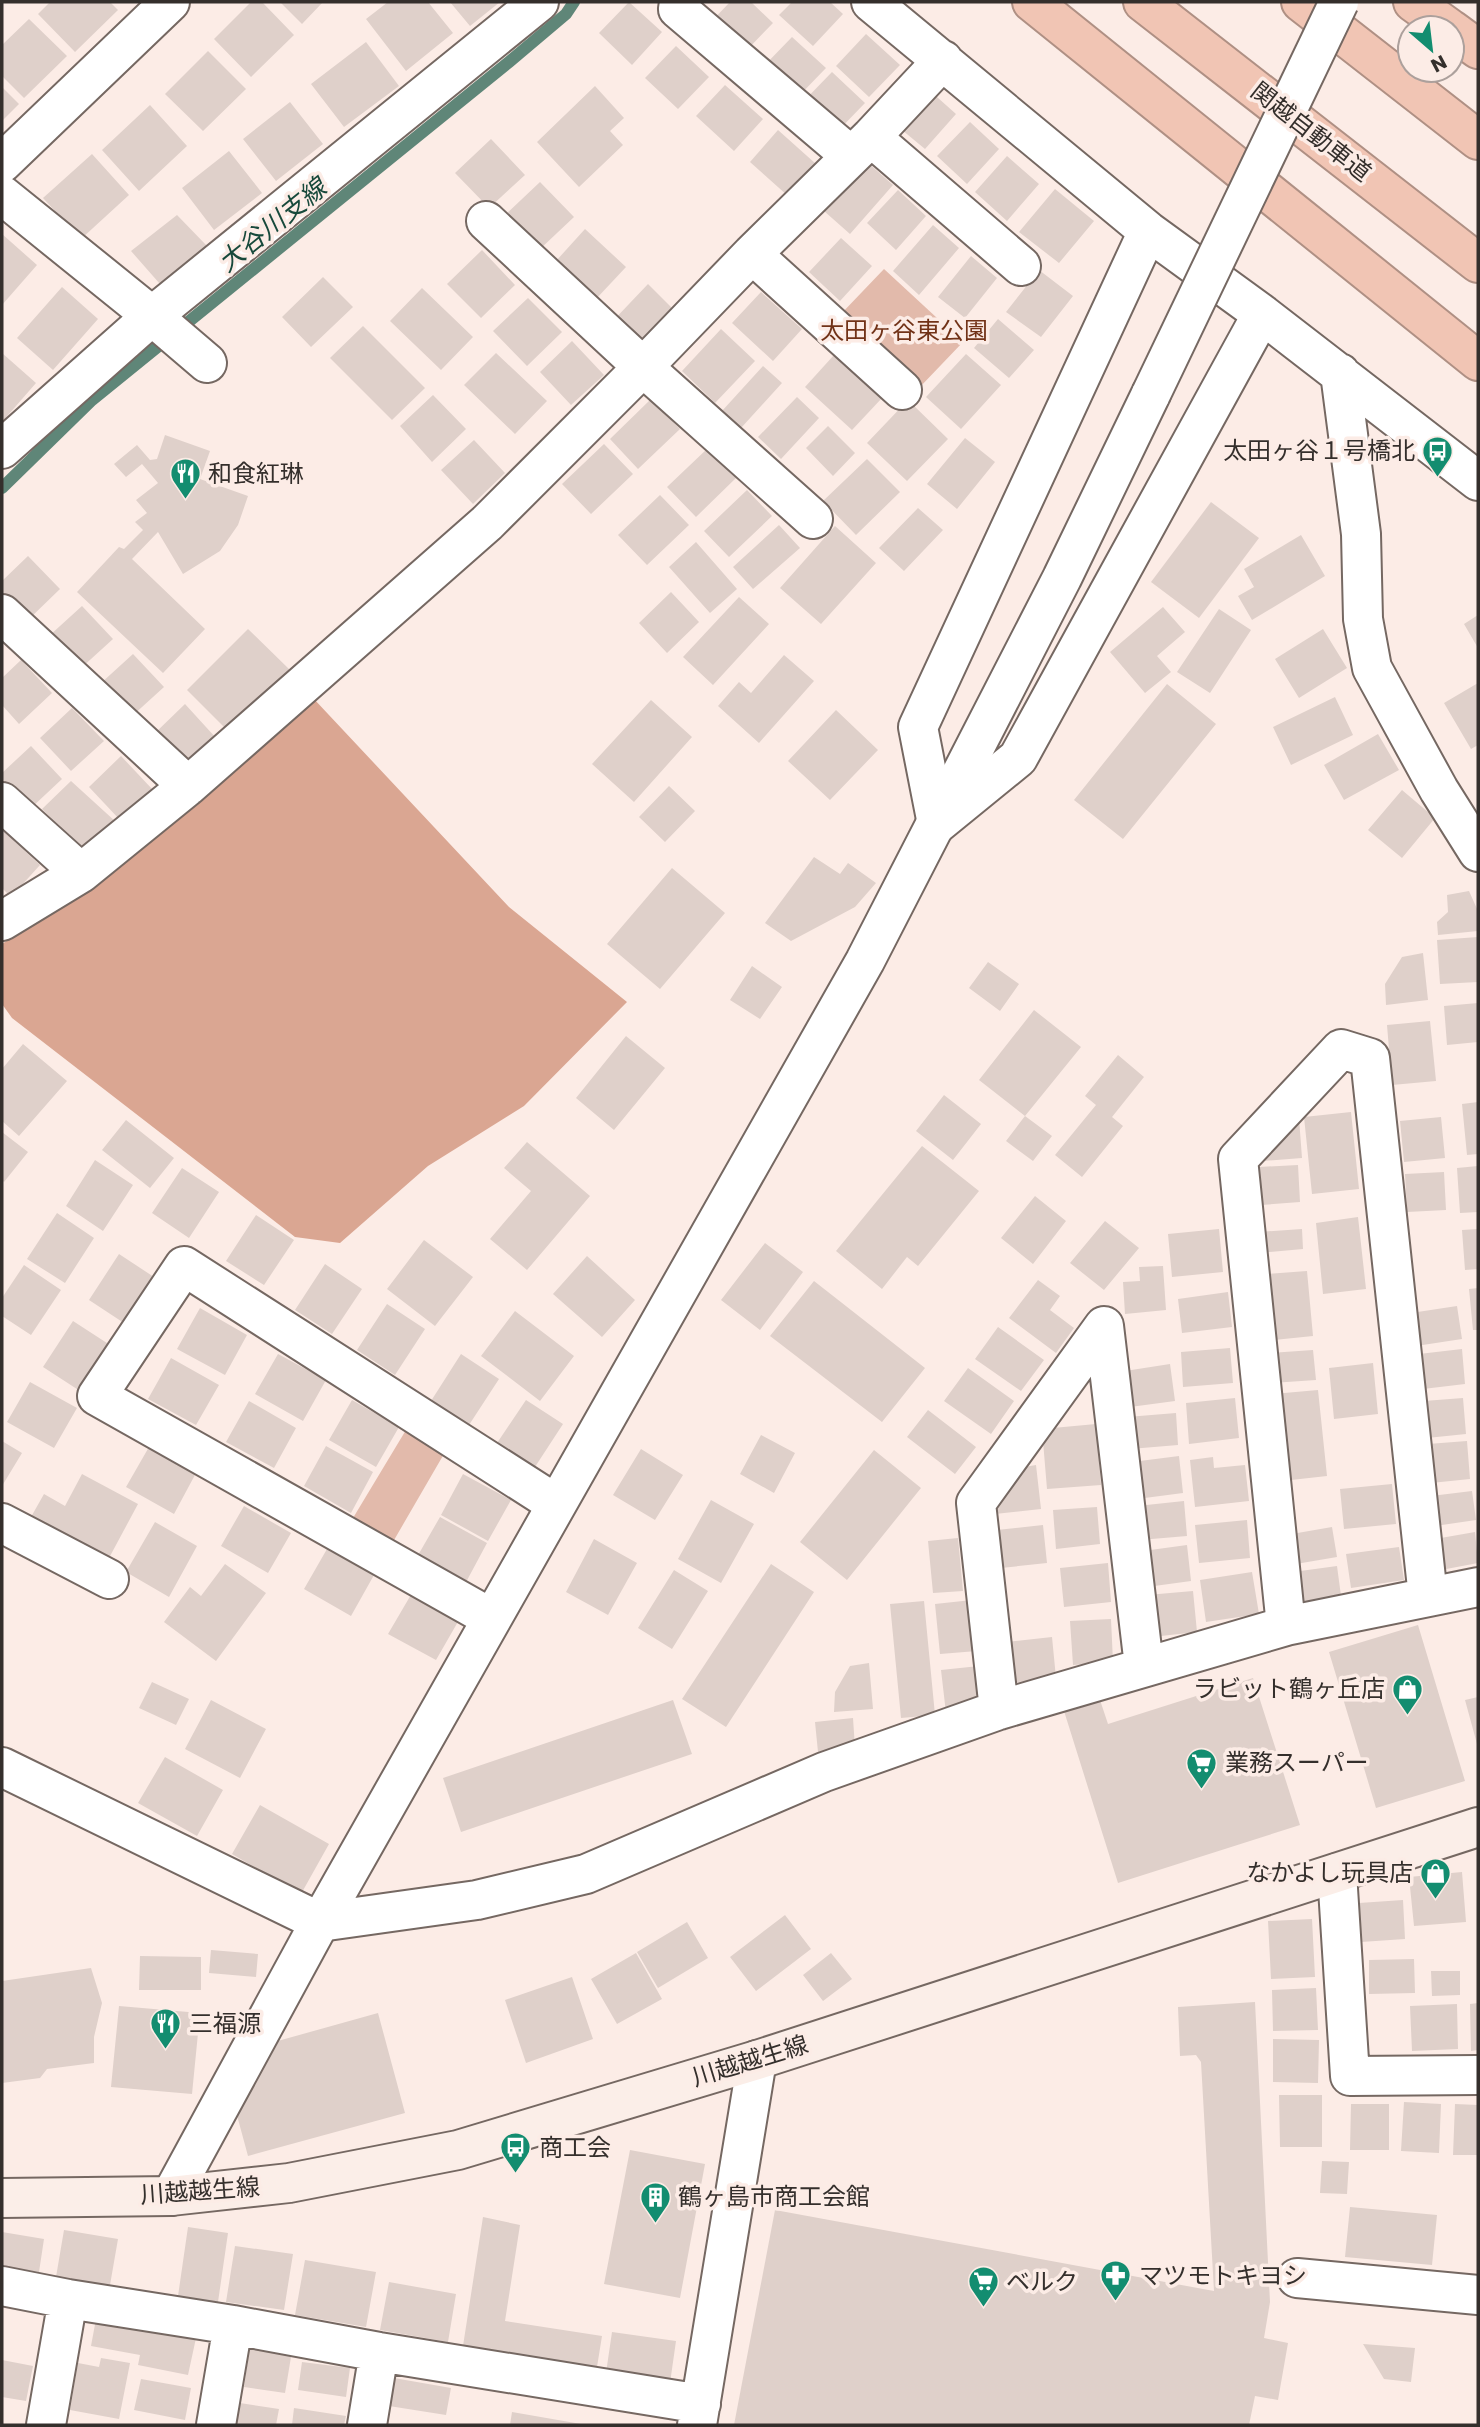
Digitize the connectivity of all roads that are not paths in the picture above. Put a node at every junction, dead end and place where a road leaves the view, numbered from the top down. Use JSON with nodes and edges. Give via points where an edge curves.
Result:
{"nodes":[{"id":1,"x":170,"y":2,"type":"edge"},
{"id":2,"x":539,"y":2,"type":"edge"},
{"id":3,"x":679,"y":2,"type":"edge"},
{"id":4,"x":871,"y":2,"type":"edge"},
{"id":5,"x":1032,"y":2,"type":"edge"},
{"id":6,"x":1143,"y":2,"type":"edge"},
{"id":7,"x":1301,"y":2,"type":"edge"},
{"id":8,"x":1339,"y":2,"type":"edge"},
{"id":9,"x":1413,"y":2,"type":"edge"},
{"id":10,"x":1429,"y":14,"type":"edge"},
{"id":11,"x":943,"y":60,"type":"junction"},
{"id":12,"x":1478,"y":140,"type":"edge"},
{"id":13,"x":861,"y":146,"type":"junction"},
{"id":14,"x":2,"y":163,"type":"edge"},
{"id":15,"x":2,"y":195,"type":"edge"},
{"id":16,"x":486,"y":221,"type":"dead end"},
{"id":17,"x":1148,"y":231,"type":"junction"},
{"id":18,"x":752,"y":254,"type":"junction"},
{"id":19,"x":1478,"y":263,"type":"edge"},
{"id":20,"x":1021,"y":265,"type":"dead end"},
{"id":21,"x":1262,"y":314,"type":"junction"},
{"id":22,"x":152,"y":316,"type":"junction"},
{"id":23,"x":1478,"y":361,"type":"edge"},
{"id":24,"x":207,"y":363,"type":"dead end"},
{"id":25,"x":643,"y":367,"type":"junction"},
{"id":26,"x":1340,"y":373,"type":"junction"},
{"id":27,"x":902,"y":390,"type":"dead end"},
{"id":28,"x":2,"y":449,"type":"edge"},
{"id":29,"x":1478,"y":481,"type":"edge"},
{"id":30,"x":813,"y":519,"type":"dead end"},
{"id":31,"x":2,"y":614,"type":"edge"},
{"id":32,"x":188,"y":786,"type":"junction"},
{"id":33,"x":2,"y":802,"type":"edge"},
{"id":34,"x":937,"y":824,"type":"junction"},
{"id":35,"x":1478,"y":852,"type":"edge"},
{"id":36,"x":81,"y":873,"type":"junction"},
{"id":37,"x":2,"y":921,"type":"edge"},
{"id":38,"x":556,"y":1504,"type":"junction"},
{"id":39,"x":2,"y":1523,"type":"edge"},
{"id":40,"x":109,"y":1578,"type":"dead end"},
{"id":41,"x":1478,"y":1587,"type":"edge"},
{"id":42,"x":1428,"y":1597,"type":"junction"},
{"id":43,"x":491,"y":1618,"type":"junction"},
{"id":44,"x":1286,"y":1626,"type":"junction"},
{"id":45,"x":1144,"y":1666,"type":"junction"},
{"id":46,"x":999,"y":1710,"type":"junction"},
{"id":47,"x":2,"y":1767,"type":"edge"},
{"id":48,"x":1478,"y":1827,"type":"edge"},
{"id":49,"x":1337,"y":1873,"type":"junction"},
{"id":50,"x":320,"y":1922,"type":"junction"},
{"id":51,"x":757,"y":2060,"type":"junction"},
{"id":52,"x":1478,"y":2076,"type":"edge"},
{"id":53,"x":171,"y":2196,"type":"junction"},
{"id":54,"x":2,"y":2198,"type":"edge"},
{"id":55,"x":1297,"y":2278,"type":"dead end"},
{"id":56,"x":2,"y":2286,"type":"edge"},
{"id":57,"x":1478,"y":2295,"type":"edge"},
{"id":58,"x":68,"y":2299,"type":"junction"},
{"id":59,"x":233,"y":2325,"type":"junction"},
{"id":60,"x":379,"y":2352,"type":"junction"},
{"id":61,"x":699,"y":2414,"type":"edge"},
{"id":62,"x":46,"y":2425,"type":"edge"},
{"id":63,"x":216,"y":2425,"type":"edge"},
{"id":64,"x":366,"y":2425,"type":"edge"}],
"edges":[{"from":1,"to":14,"type":"street"},
{"from":2,"to":22,"type":"street"},
{"from":3,"to":13,"type":"street","via":[[678,9]]},
{"from":4,"to":11,"type":"street"},
{"from":5,"to":23,"type":"highway"},
{"from":6,"to":19,"type":"highway","name":"関越自動車道"},
{"from":7,"to":12,"type":"highway"},
{"from":8,"to":34,"type":"street","bridge":true,"via":[[1056,590]]},
{"from":9,"to":10,"type":"highway"},
{"from":11,"to":13,"type":"street"},
{"from":11,"to":17,"type":"street"},
{"from":13,"to":18,"type":"street"},
{"from":13,"to":20,"type":"street"},
{"from":15,"to":22,"type":"street"},
{"from":16,"to":25,"type":"street"},
{"from":17,"to":21,"type":"street"},
{"from":17,"to":34,"type":"street","via":[[918,727]]},
{"from":18,"to":25,"type":"street"},
{"from":18,"to":27,"type":"street"},
{"from":21,"to":26,"type":"street"},
{"from":21,"to":34,"type":"street","via":[[1018,758]]},
{"from":22,"to":24,"type":"street"},
{"from":22,"to":28,"type":"street"},
{"from":25,"to":30,"type":"street"},
{"from":25,"to":32,"type":"street","via":[[487,523]]},
{"from":26,"to":29,"type":"street"},
{"from":26,"to":35,"type":"street","via":[[1361,534],[1363,619],[1372,668]]},
{"from":31,"to":32,"type":"street"},
{"from":32,"to":36,"type":"street"},
{"from":33,"to":36,"type":"street"},
{"from":34,"to":38,"type":"street","via":[[866,961]]},
{"from":36,"to":37,"type":"street"},
{"from":38,"to":43,"type":"street"},
{"from":38,"to":43,"type":"street","via":[[184,1266],[97,1396]]},
{"from":39,"to":40,"type":"street"},
{"from":41,"to":42,"type":"street"},
{"from":42,"to":44,"type":"street"},
{"from":42,"to":44,"type":"street","via":[[1370,1058],[1340,1049],[1238,1158]]},
{"from":43,"to":50,"type":"street"},
{"from":44,"to":45,"type":"street"},
{"from":45,"to":46,"type":"street"},
{"from":45,"to":46,"type":"street","via":[[1104,1326],[976,1503]]},
{"from":46,"to":50,"type":"street","via":[[824,1772],[586,1874],[477,1900]]},
{"from":47,"to":50,"type":"street"},
{"from":48,"to":49,"type":"main road","name":"川越越生線"},
{"from":49,"to":51,"type":"main road","name":"川越越生線"},
{"from":49,"to":52,"type":"street","via":[[1349,2076]]},
{"from":50,"to":53,"type":"street"},
{"from":51,"to":53,"type":"main road","name":"川越越生線","via":[[458,2150],[289,2183]]},
{"from":51,"to":61,"type":"street"},
{"from":53,"to":54,"type":"main road","name":"川越越生線"},
{"from":55,"to":57,"type":"street"},
{"from":56,"to":58,"type":"street"},
{"from":58,"to":59,"type":"street"},
{"from":58,"to":62,"type":"street"},
{"from":59,"to":60,"type":"street"},
{"from":59,"to":63,"type":"street"},
{"from":60,"to":61,"type":"street"},
{"from":60,"to":64,"type":"street"}]}
